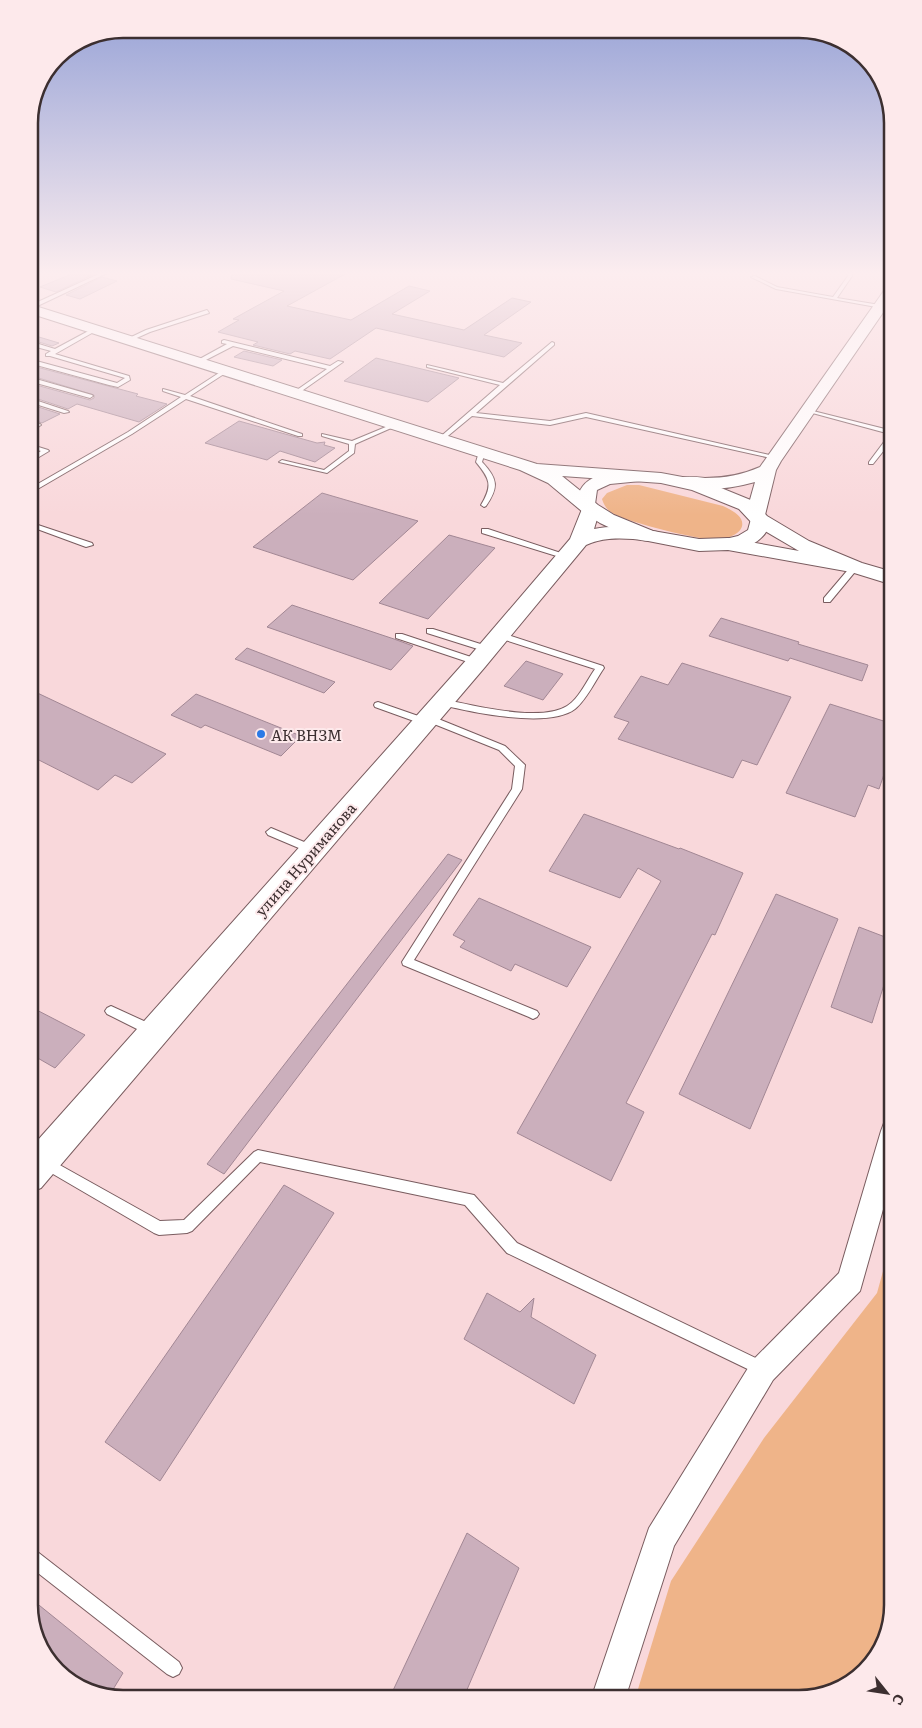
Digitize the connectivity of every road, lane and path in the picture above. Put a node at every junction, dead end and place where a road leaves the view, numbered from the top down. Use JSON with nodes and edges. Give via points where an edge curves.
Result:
{"nodes":[{"id":1,"x":50,"y":354,"type":"edge"},
{"id":2,"x":58,"y":354,"type":"edge"},
{"id":3,"x":171,"y":354,"type":"edge"},
{"id":4,"x":214,"y":354,"type":"edge"},
{"id":5,"x":272,"y":354,"type":"edge"},
{"id":6,"x":541,"y":354,"type":"edge"},
{"id":7,"x":847,"y":354,"type":"edge"},
{"id":8,"x":38,"y":360,"type":"edge"},
{"id":9,"x":198,"y":362,"type":"junction"},
{"id":10,"x":340,"y":362,"type":"dead end"},
{"id":11,"x":38,"y":365,"type":"edge"},
{"id":12,"x":429,"y":366,"type":"dead end"},
{"id":13,"x":331,"y":368,"type":"junction"},
{"id":14,"x":225,"y":371,"type":"junction"},
{"id":15,"x":38,"y":382,"type":"edge"},
{"id":16,"x":505,"y":385,"type":"junction"},
{"id":17,"x":165,"y":390,"type":"dead end"},
{"id":18,"x":296,"y":393,"type":"junction"},
{"id":19,"x":90,"y":396,"type":"dead end"},
{"id":20,"x":188,"y":396,"type":"junction"},
{"id":21,"x":38,"y":403,"type":"edge"},
{"id":22,"x":807,"y":410,"type":"junction"},
{"id":23,"x":66,"y":412,"type":"dead end"},
{"id":24,"x":472,"y":414,"type":"junction"},
{"id":25,"x":395,"y":425,"type":"junction"},
{"id":26,"x":884,"y":431,"type":"edge"},
{"id":27,"x":300,"y":435,"type":"dead end"},
{"id":28,"x":324,"y":435,"type":"dead end"},
{"id":29,"x":441,"y":439,"type":"junction"},
{"id":30,"x":352,"y":443,"type":"junction"},
{"id":31,"x":884,"y":446,"type":"edge"},
{"id":32,"x":38,"y":449,"type":"edge"},
{"id":33,"x":482,"y":452,"type":"junction"},
{"id":34,"x":38,"y":455,"type":"edge"},
{"id":35,"x":282,"y":462,"type":"dead end"},
{"id":36,"x":771,"y":463,"type":"junction"},
{"id":37,"x":871,"y":463,"type":"dead end"},
{"id":38,"x":526,"y":466,"type":"junction"},
{"id":39,"x":635,"y":477,"type":"junction"},
{"id":40,"x":684,"y":482,"type":"junction"},
{"id":41,"x":38,"y":487,"type":"edge"},
{"id":42,"x":484,"y":504,"type":"dead end"},
{"id":43,"x":588,"y":507,"type":"junction"},
{"id":44,"x":758,"y":517,"type":"junction"},
{"id":45,"x":38,"y":527,"type":"edge"},
{"id":46,"x":485,"y":532,"type":"dead end"},
{"id":47,"x":650,"y":536,"type":"junction"},
{"id":48,"x":728,"y":544,"type":"junction"},
{"id":49,"x":89,"y":545,"type":"dead end"},
{"id":50,"x":573,"y":549,"type":"junction"},
{"id":51,"x":855,"y":567,"type":"junction"},
{"id":52,"x":884,"y":576,"type":"edge"},
{"id":53,"x":827,"y":600,"type":"dead end"},
{"id":54,"x":430,"y":631,"type":"dead end"},
{"id":55,"x":399,"y":636,"type":"dead end"},
{"id":56,"x":488,"y":649,"type":"junction"},
{"id":57,"x":378,"y":705,"type":"dead end"},
{"id":58,"x":431,"y":714,"type":"junction"},
{"id":59,"x":271,"y":832,"type":"dead end"},
{"id":60,"x":313,"y":850,"type":"junction"},
{"id":61,"x":111,"y":1011,"type":"dead end"},
{"id":62,"x":533,"y":1014,"type":"dead end"},
{"id":63,"x":155,"y":1032,"type":"junction"},
{"id":64,"x":884,"y":1162,"type":"edge"},
{"id":65,"x":38,"y":1165,"type":"edge"},
{"id":66,"x":38,"y":1169,"type":"edge"},
{"id":67,"x":763,"y":1370,"type":"junction"},
{"id":68,"x":38,"y":1563,"type":"edge"},
{"id":69,"x":173,"y":1668,"type":"dead end"},
{"id":70,"x":611,"y":1690,"type":"edge"}],
"edges":[{"from":1,"to":8,"type":"lane"},
{"from":2,"to":11,"type":"lane","via":[[128,379],[118,385],[111,384]]},
{"from":3,"to":9,"type":"main road"},
{"from":4,"to":9,"type":"lane"},
{"from":5,"to":13,"type":"lane"},
{"from":6,"to":16,"type":"lane"},
{"from":7,"to":22,"type":"main road"},
{"from":9,"to":14,"type":"main road"},
{"from":10,"to":13,"type":"lane"},
{"from":12,"to":16,"type":"lane"},
{"from":13,"to":18,"type":"lane"},
{"from":14,"to":18,"type":"main road"},
{"from":14,"to":20,"type":"lane"},
{"from":15,"to":19,"type":"lane"},
{"from":16,"to":24,"type":"lane"},
{"from":17,"to":20,"type":"lane"},
{"from":18,"to":25,"type":"main road"},
{"from":20,"to":27,"type":"lane"},
{"from":20,"to":41,"type":"lane"},
{"from":21,"to":23,"type":"lane"},
{"from":22,"to":26,"type":"lane"},
{"from":22,"to":36,"type":"main road"},
{"from":24,"to":29,"type":"lane"},
{"from":24,"to":36,"type":"lane","via":[[550,423],[586,414]]},
{"from":25,"to":29,"type":"main road"},
{"from":25,"to":30,"type":"lane"},
{"from":28,"to":30,"type":"lane"},
{"from":29,"to":33,"type":"main road"},
{"from":30,"to":35,"type":"lane","via":[[352,452],[324,472]]},
{"from":31,"to":37,"type":"lane"},
{"from":32,"to":34,"type":"lane","via":[[46,451]]},
{"from":33,"to":38,"type":"main road"},
{"from":33,"to":42,"type":"lane","via":[[479,462],[492,479],[493,486]]},
{"from":36,"to":40,"type":"main road","via":[[751,478]]},
{"from":36,"to":44,"type":"main road"},
{"from":38,"to":39,"type":"main road"},
{"from":38,"to":43,"type":"main road","via":[[554,479]]},
{"from":39,"to":40,"type":"main road"},
{"from":39,"to":43,"type":"main road","via":[[614,477],[594,483],[586,492]]},
{"from":40,"to":44,"type":"main road","via":[[738,501]]},
{"from":43,"to":47,"type":"main road","via":[[617,525]]},
{"from":43,"to":50,"type":"main road","via":[[586,526]]},
{"from":44,"to":48,"type":"main road","via":[[760,527],[755,535]]},
{"from":44,"to":51,"type":"main road","via":[[802,545]]},
{"from":45,"to":49,"type":"lane"},
{"from":46,"to":50,"type":"lane"},
{"from":47,"to":48,"type":"main road","via":[[692,544]]},
{"from":47,"to":50,"type":"main road","via":[[603,532],[592,535]]},
{"from":48,"to":51,"type":"main road"},
{"from":50,"to":56,"type":"main road","name":"улица Нуриманова"},
{"from":51,"to":52,"type":"main road"},
{"from":51,"to":53,"type":"lane"},
{"from":54,"to":56,"type":"lane"},
{"from":55,"to":56,"type":"lane"},
{"from":56,"to":58,"type":"main road","name":"улица Нуриманова"},
{"from":56,"to":58,"type":"lane","via":[[600,668],[571,708],[560,712],[535,717]]},
{"from":57,"to":58,"type":"lane"},
{"from":58,"to":60,"type":"main road","name":"улица Нуриманова"},
{"from":58,"to":62,"type":"lane","via":[[502,748],[520,764],[518,789],[406,962]]},
{"from":59,"to":60,"type":"lane"},
{"from":60,"to":63,"type":"main road","name":"улица Нуриманова"},
{"from":61,"to":63,"type":"lane"},
{"from":63,"to":65,"type":"main road","name":"улица Нуриманова"},
{"from":64,"to":67,"type":"street","via":[[850,1281]]},
{"from":66,"to":67,"type":"lane","via":[[159,1228],[187,1226],[258,1156],[469,1199],[512,1248]]},
{"from":67,"to":70,"type":"street","via":[[660,1539]]},
{"from":68,"to":69,"type":"lane"}]}
